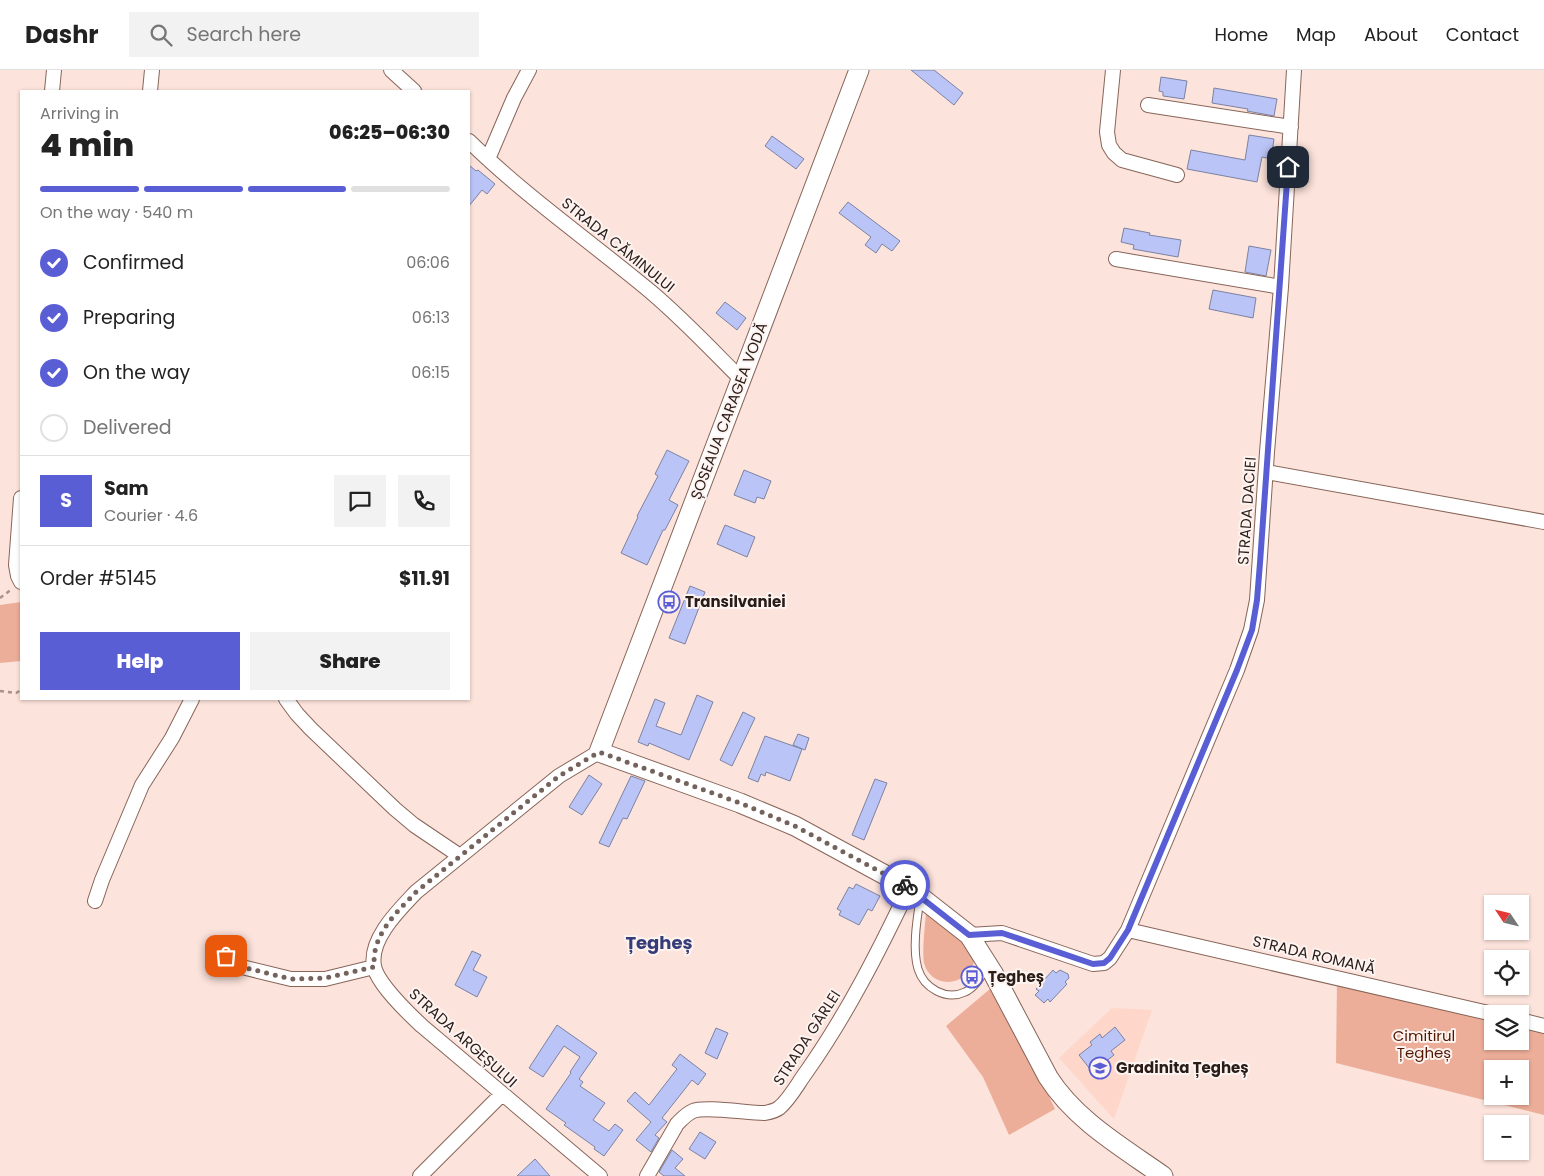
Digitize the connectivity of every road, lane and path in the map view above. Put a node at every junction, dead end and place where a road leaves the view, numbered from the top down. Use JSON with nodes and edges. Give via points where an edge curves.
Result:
{"nodes":[{"id":1,"x":54,"y":70,"type":"edge"},
{"id":2,"x":152,"y":70,"type":"edge"},
{"id":3,"x":391,"y":70,"type":"edge"},
{"id":4,"x":529,"y":70,"type":"edge"},
{"id":5,"x":858,"y":70,"type":"edge"},
{"id":6,"x":1113,"y":70,"type":"edge"},
{"id":7,"x":1294,"y":70,"type":"edge"},
{"id":8,"x":52,"y":90,"type":"edge"},
{"id":9,"x":150,"y":90,"type":"edge"},
{"id":10,"x":413,"y":90,"type":"edge"},
{"id":11,"x":1148,"y":105,"type":"dead end"},
{"id":12,"x":1291,"y":128,"type":"junction"},
{"id":13,"x":471,"y":148,"type":"edge"},
{"id":14,"x":488,"y":159,"type":"junction"},
{"id":15,"x":1177,"y":175,"type":"dead end"},
{"id":16,"x":1116,"y":259,"type":"dead end"},
{"id":17,"x":1281,"y":287,"type":"junction"},
{"id":18,"x":741,"y":379,"type":"junction"},
{"id":19,"x":1266,"y":472,"type":"junction"},
{"id":20,"x":20,"y":512,"type":"edge"},
{"id":21,"x":1544,"y":522,"type":"edge"},
{"id":22,"x":20,"y":580,"type":"edge"},
{"id":23,"x":0,"y":691,"type":"edge"},
{"id":24,"x":20,"y":691,"type":"edge"},
{"id":25,"x":191,"y":700,"type":"edge"},
{"id":26,"x":287,"y":700,"type":"edge"},
{"id":27,"x":599,"y":752,"type":"junction"},
{"id":28,"x":460,"y":856,"type":"junction"},
{"id":29,"x":915,"y":892,"type":"junction"},
{"id":30,"x":95,"y":901,"type":"dead end"},
{"id":31,"x":1128,"y":930,"type":"junction"},
{"id":32,"x":969,"y":935,"type":"junction"},
{"id":33,"x":223,"y":947,"type":"dead end"},
{"id":34,"x":988,"y":965,"type":"junction"},
{"id":35,"x":374,"y":967,"type":"junction"},
{"id":36,"x":1484,"y":1012,"type":"edge"},
{"id":37,"x":1529,"y":1022,"type":"edge"},
{"id":38,"x":1544,"y":1026,"type":"edge"},
{"id":39,"x":502,"y":1094,"type":"junction"},
{"id":40,"x":420,"y":1176,"type":"edge"},
{"id":41,"x":600,"y":1176,"type":"edge"},
{"id":42,"x":647,"y":1176,"type":"edge"},
{"id":43,"x":1163,"y":1176,"type":"edge"}],
"edges":[{"from":1,"to":8,"type":"street"},
{"from":2,"to":9,"type":"street"},
{"from":3,"to":10,"type":"street"},
{"from":4,"to":14,"type":"street"},
{"from":5,"to":18,"type":"street","name":"ȘOSEAUA CARAGEA VODĂ"},
{"from":6,"to":15,"type":"street","via":[[1107,132],[1109,145],[1122,160]]},
{"from":7,"to":12,"type":"street","name":"STRADA DACIEI"},
{"from":11,"to":12,"type":"street"},
{"from":12,"to":17,"type":"street","name":"STRADA DACIEI"},
{"from":13,"to":14,"type":"street","name":"STRADA CĂMINULUI"},
{"from":14,"to":18,"type":"street","name":"STRADA CĂMINULUI","via":[[652,293]]},
{"from":16,"to":17,"type":"street"},
{"from":17,"to":19,"type":"street","name":"STRADA DACIEI"},
{"from":18,"to":27,"type":"street","name":"ȘOSEAUA CARAGEA VODĂ"},
{"from":19,"to":21,"type":"street"},
{"from":19,"to":31,"type":"street","name":"STRADA DACIEI","via":[[1252,630]]},
{"from":20,"to":22,"type":"street","via":[[16,566]]},
{"from":23,"to":24,"type":"path"},
{"from":25,"to":30,"type":"street","via":[[138,794]]},
{"from":26,"to":28,"type":"street","via":[[311,729],[395,809]]},
{"from":27,"to":28,"type":"street","via":[[559,776]]},
{"from":27,"to":29,"type":"street","via":[[795,826]]},
{"from":28,"to":35,"type":"street","via":[[396,913],[375,951]]},
{"from":29,"to":32,"type":"street"},
{"from":29,"to":34,"type":"lane","via":[[916,956],[918,969],[929,987],[953,995],[966,992]]},
{"from":29,"to":42,"type":"street","name":"STRADA GÂRLEI","via":[[823,1048],[786,1101],[774,1111],[765,1113],[694,1111],[677,1124]]},
{"from":31,"to":32,"type":"street","name":"STRADA DACIEI","via":[[1110,958],[1104,963],[1093,964],[1002,933]]},
{"from":31,"to":36,"type":"street","name":"STRADA ROMANĂ"},
{"from":32,"to":34,"type":"street"},
{"from":33,"to":35,"type":"street","via":[[226,956],[238,966],[291,979],[325,978]]},
{"from":34,"to":43,"type":"street","via":[[1058,1094],[1095,1127]]},
{"from":35,"to":39,"type":"street","name":"STRADA ARGEȘULUI","via":[[399,1003],[422,1026]]},
{"from":37,"to":38,"type":"street"},
{"from":39,"to":40,"type":"street"},
{"from":39,"to":41,"type":"street","name":"STRADA ARGEȘULUI"}]}
